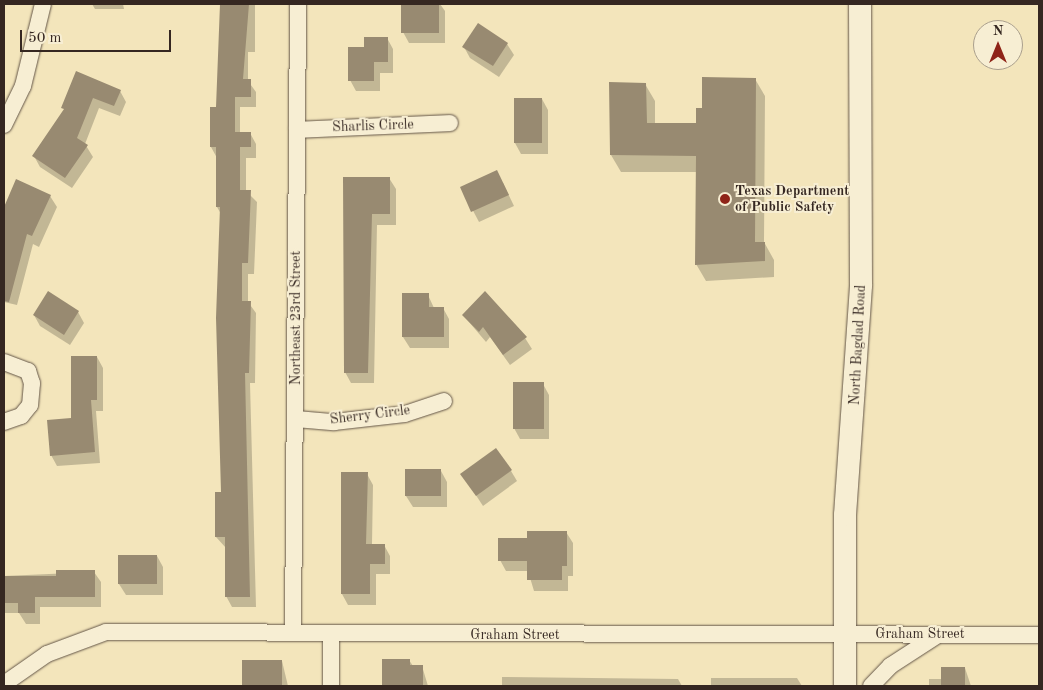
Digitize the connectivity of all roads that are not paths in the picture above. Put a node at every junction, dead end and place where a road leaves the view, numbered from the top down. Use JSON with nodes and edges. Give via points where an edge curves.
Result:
{"nodes":[{"id":1,"x":43,"y":4,"type":"edge"},
{"id":2,"x":298,"y":4,"type":"edge"},
{"id":3,"x":860,"y":4,"type":"edge"},
{"id":4,"x":450,"y":123,"type":"dead end"},
{"id":5,"x":4,"y":126,"type":"edge"},
{"id":6,"x":296,"y":130,"type":"junction"},
{"id":7,"x":4,"y":362,"type":"edge"},
{"id":8,"x":444,"y":402,"type":"dead end"},
{"id":9,"x":296,"y":418,"type":"junction"},
{"id":10,"x":4,"y":422,"type":"edge"},
{"id":11,"x":293,"y":632,"type":"junction"},
{"id":12,"x":941,"y":634,"type":"junction"},
{"id":13,"x":845,"y":635,"type":"junction"},
{"id":14,"x":1039,"y":635,"type":"edge"},
{"id":15,"x":331,"y":636,"type":"junction"},
{"id":16,"x":4,"y":684,"type":"edge"},
{"id":17,"x":331,"y":686,"type":"edge"},
{"id":18,"x":845,"y":686,"type":"edge"},
{"id":19,"x":871,"y":686,"type":"edge"}],
"edges":[{"from":1,"to":5,"type":"street","via":[[22,86]]},
{"from":2,"to":6,"type":"street","name":"Northeast 23rd Street"},
{"from":3,"to":13,"type":"street","name":"North Bagdad Road","via":[[861,285],[846,516]]},
{"from":4,"to":6,"type":"street","name":"Sharlis Circle"},
{"from":6,"to":9,"type":"street","name":"Northeast 23rd Street"},
{"from":7,"to":10,"type":"street","via":[[28,371],[32,383],[30,405],[21,416]]},
{"from":8,"to":9,"type":"street","name":"Sherry Circle","via":[[405,414],[334,422]]},
{"from":9,"to":11,"type":"street","name":"Northeast 23rd Street"},
{"from":11,"to":15,"type":"street","name":"Graham Street"},
{"from":11,"to":16,"type":"street","name":"Graham Street","via":[[106,632],[46,654]]},
{"from":12,"to":13,"type":"street","name":"Graham Street"},
{"from":12,"to":14,"type":"street","name":"Graham Street"},
{"from":12,"to":19,"type":"street","via":[[890,666]]},
{"from":13,"to":15,"type":"street","name":"Graham Street"},
{"from":13,"to":18,"type":"street","name":"North Bagdad Road"},
{"from":15,"to":17,"type":"street"}]}
